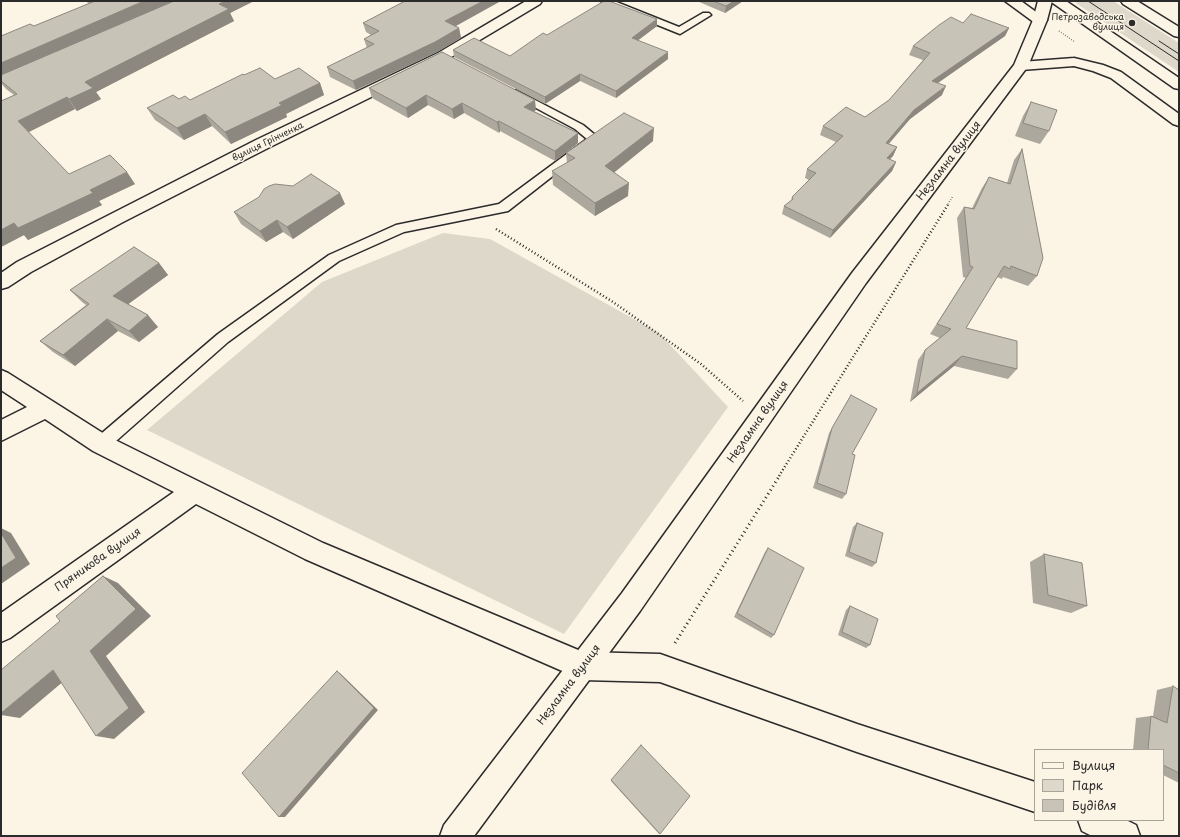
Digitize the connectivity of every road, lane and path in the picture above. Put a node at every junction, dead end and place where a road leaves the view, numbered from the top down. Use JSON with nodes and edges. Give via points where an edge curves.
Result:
{"nodes":[{"id":1,"x":535,"y":1,"type":"edge"},
{"id":2,"x":606,"y":1,"type":"edge"},
{"id":3,"x":1012,"y":1,"type":"edge"},
{"id":4,"x":1057,"y":1,"type":"edge"},
{"id":5,"x":1128,"y":1,"type":"edge"},
{"id":6,"x":1042,"y":11,"type":"edge"},
{"id":7,"x":706,"y":15,"type":"dead end"},
{"id":8,"x":1179,"y":33,"type":"edge"},
{"id":9,"x":1022,"y":66,"type":"junction"},
{"id":10,"x":1179,"y":85,"type":"edge"},
{"id":11,"x":507,"y":88,"type":"edge"},
{"id":12,"x":1179,"y":121,"type":"edge"},
{"id":13,"x":953,"y":195,"type":"dead end"},
{"id":14,"x":471,"y":213,"type":"junction"},
{"id":15,"x":1,"y":282,"type":"edge"},
{"id":16,"x":1,"y":379,"type":"edge"},
{"id":17,"x":46,"y":408,"type":"junction"},
{"id":18,"x":761,"y":417,"type":"junction"},
{"id":19,"x":1,"y":431,"type":"edge"},
{"id":20,"x":101,"y":444,"type":"junction"},
{"id":21,"x":195,"y":491,"type":"junction"},
{"id":22,"x":1,"y":629,"type":"edge"},
{"id":23,"x":583,"y":666,"type":"junction"},
{"id":24,"x":660,"y":668,"type":"junction"},
{"id":25,"x":1034,"y":797,"type":"edge"},
{"id":26,"x":1095,"y":821,"type":"edge"},
{"id":27,"x":456,"y":836,"type":"edge"},
{"id":28,"x":1125,"y":836,"type":"edge"}],
"edges":[{"from":1,"to":15,"type":"main road","name":"вулиця Грінченка","via":[[449,59],[262,144],[24,267]]},
{"from":2,"to":7,"type":"lane","via":[[680,31]]},
{"from":3,"to":6,"type":"main road"},
{"from":4,"to":10,"type":"main road"},
{"from":5,"to":8,"type":"main road"},
{"from":6,"to":9,"type":"main road","name":"Незламна вулиця"},
{"from":9,"to":12,"type":"main road","via":[[1074,62],[1098,68],[1116,75]]},
{"from":9,"to":18,"type":"main road","name":"Незламна вулиця","via":[[859,278]]},
{"from":11,"to":14,"type":"lane","via":[[579,127],[594,139],[503,208]]},
{"from":13,"to":24,"type":"path"},
{"from":14,"to":18,"type":"path","via":[[613,302],[701,364]]},
{"from":14,"to":20,"type":"lane","via":[[401,228],[334,258],[222,338]]},
{"from":16,"to":17,"type":"main road"},
{"from":17,"to":19,"type":"main road"},
{"from":17,"to":20,"type":"main road"},
{"from":18,"to":23,"type":"main road","name":"Незламна вулиця"},
{"from":20,"to":21,"type":"main road"},
{"from":21,"to":22,"type":"main road","name":"Пряникова вулиця"},
{"from":21,"to":23,"type":"main road","via":[[314,551]]},
{"from":23,"to":24,"type":"main road"},
{"from":23,"to":27,"type":"main road","name":"Незламна вулиця"},
{"from":24,"to":25,"type":"main road","via":[[857,738]]},
{"from":26,"to":28,"type":"main road"}]}
